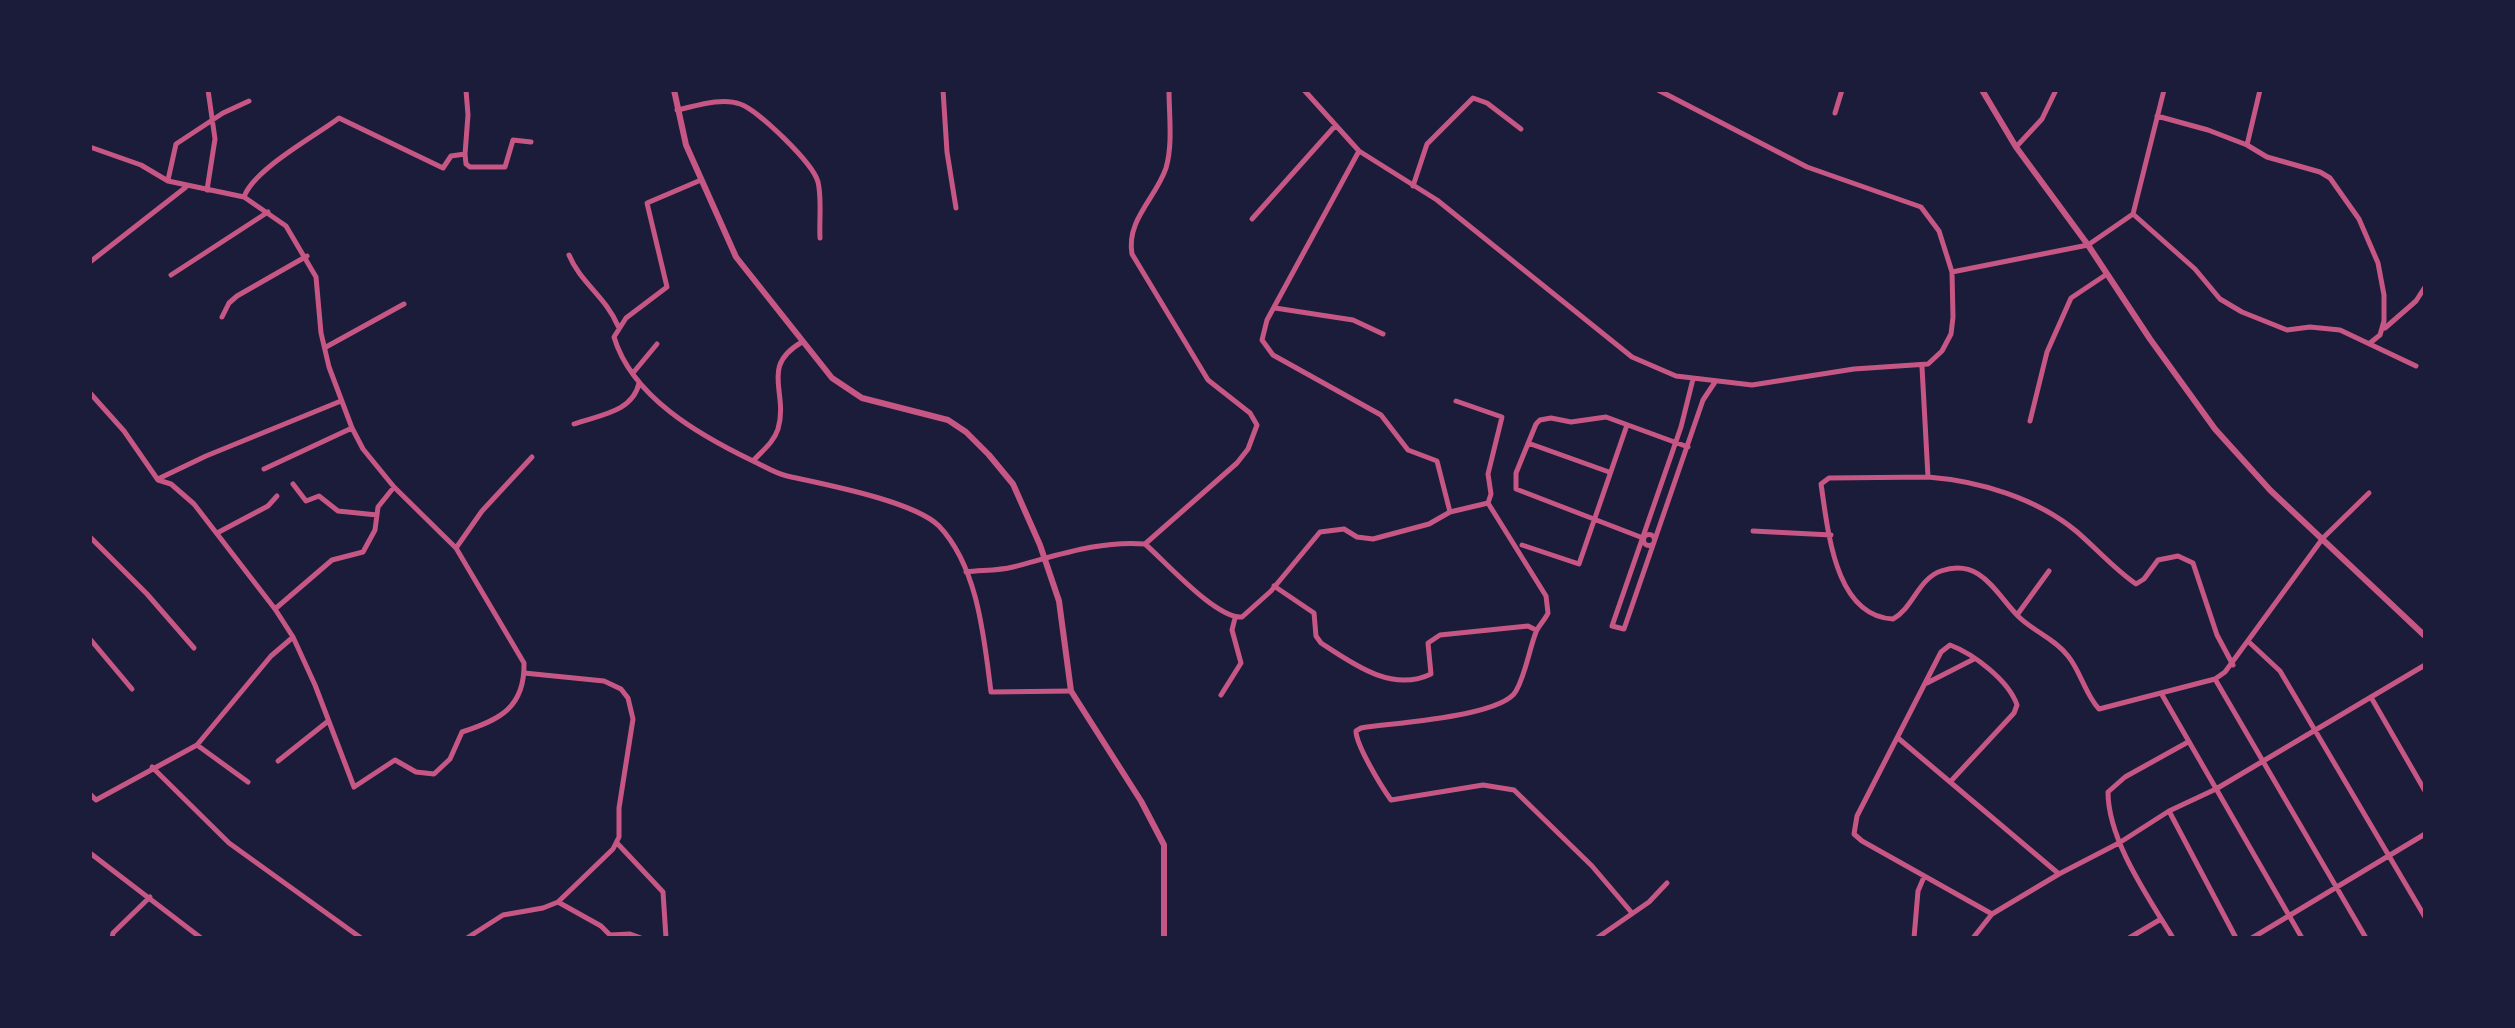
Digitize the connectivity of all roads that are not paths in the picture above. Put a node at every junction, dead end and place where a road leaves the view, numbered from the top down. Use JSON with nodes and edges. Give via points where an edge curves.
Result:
{"nodes":[{"id":1,"x":208,"y":90,"type":"edge"},
{"id":2,"x":466,"y":90,"type":"edge"},
{"id":3,"x":674,"y":90,"type":"edge"},
{"id":4,"x":943,"y":90,"type":"edge"},
{"id":5,"x":1169,"y":90,"type":"edge"},
{"id":6,"x":1304,"y":90,"type":"edge"},
{"id":7,"x":1658,"y":90,"type":"edge"},
{"id":8,"x":1842,"y":90,"type":"edge"},
{"id":9,"x":1982,"y":90,"type":"edge"},
{"id":10,"x":2056,"y":90,"type":"edge"},
{"id":11,"x":2164,"y":90,"type":"edge"},
{"id":12,"x":2260,"y":90,"type":"edge"},
{"id":13,"x":249,"y":101,"type":"dead end"},
{"id":14,"x":677,"y":110,"type":"junction"},
{"id":15,"x":1835,"y":113,"type":"dead end"},
{"id":16,"x":2157,"y":116,"type":"junction"},
{"id":17,"x":214,"y":120,"type":"junction"},
{"id":18,"x":1335,"y":126,"type":"junction"},
{"id":19,"x":1521,"y":129,"type":"dead end"},
{"id":20,"x":531,"y":142,"type":"dead end"},
{"id":21,"x":2247,"y":145,"type":"junction"},
{"id":22,"x":90,"y":147,"type":"edge"},
{"id":23,"x":2016,"y":147,"type":"junction"},
{"id":24,"x":1359,"y":151,"type":"junction"},
{"id":25,"x":464,"y":154,"type":"junction"},
{"id":26,"x":700,"y":180,"type":"junction"},
{"id":27,"x":168,"y":181,"type":"junction"},
{"id":28,"x":1413,"y":186,"type":"junction"},
{"id":29,"x":186,"y":187,"type":"junction"},
{"id":30,"x":207,"y":191,"type":"junction"},
{"id":31,"x":244,"y":197,"type":"junction"},
{"id":32,"x":956,"y":208,"type":"dead end"},
{"id":33,"x":268,"y":212,"type":"junction"},
{"id":34,"x":2133,"y":214,"type":"junction"},
{"id":35,"x":1252,"y":219,"type":"dead end"},
{"id":36,"x":820,"y":238,"type":"dead end"},
{"id":37,"x":2088,"y":244,"type":"junction"},
{"id":38,"x":569,"y":255,"type":"dead end"},
{"id":39,"x":306,"y":256,"type":"junction"},
{"id":40,"x":90,"y":262,"type":"edge"},
{"id":41,"x":1952,"y":272,"type":"junction"},
{"id":42,"x":2107,"y":274,"type":"junction"},
{"id":43,"x":170,"y":275,"type":"dead end"},
{"id":44,"x":2425,"y":288,"type":"edge"},
{"id":45,"x":404,"y":304,"type":"dead end"},
{"id":46,"x":1275,"y":308,"type":"junction"},
{"id":47,"x":222,"y":317,"type":"dead end"},
{"id":48,"x":618,"y":326,"type":"junction"},
{"id":49,"x":2382,"y":330,"type":"junction"},
{"id":50,"x":1383,"y":334,"type":"dead end"},
{"id":51,"x":802,"y":342,"type":"junction"},
{"id":52,"x":656,"y":344,"type":"dead end"},
{"id":53,"x":2370,"y":344,"type":"junction"},
{"id":54,"x":326,"y":347,"type":"junction"},
{"id":55,"x":1922,"y":366,"type":"junction"},
{"id":56,"x":2416,"y":366,"type":"dead end"},
{"id":57,"x":633,"y":374,"type":"junction"},
{"id":58,"x":1693,"y":378,"type":"junction"},
{"id":59,"x":639,"y":382,"type":"junction"},
{"id":60,"x":1714,"y":382,"type":"junction"},
{"id":61,"x":90,"y":394,"type":"edge"},
{"id":62,"x":341,"y":401,"type":"junction"},
{"id":63,"x":1456,"y":401,"type":"dead end"},
{"id":64,"x":2030,"y":421,"type":"dead end"},
{"id":65,"x":574,"y":424,"type":"dead end"},
{"id":66,"x":1627,"y":425,"type":"junction"},
{"id":67,"x":352,"y":428,"type":"junction"},
{"id":68,"x":1675,"y":442,"type":"junction"},
{"id":69,"x":1528,"y":443,"type":"junction"},
{"id":70,"x":1688,"y":448,"type":"junction"},
{"id":71,"x":532,"y":457,"type":"dead end"},
{"id":72,"x":753,"y":461,"type":"junction"},
{"id":73,"x":264,"y":470,"type":"dead end"},
{"id":74,"x":1609,"y":472,"type":"junction"},
{"id":75,"x":1928,"y":477,"type":"junction"},
{"id":76,"x":158,"y":480,"type":"junction"},
{"id":77,"x":294,"y":484,"type":"dead end"},
{"id":78,"x":394,"y":487,"type":"junction"},
{"id":79,"x":2369,"y":492,"type":"dead end"},
{"id":80,"x":276,"y":496,"type":"dead end"},
{"id":81,"x":1488,"y":502,"type":"junction"},
{"id":82,"x":1450,"y":512,"type":"junction"},
{"id":83,"x":377,"y":516,"type":"junction"},
{"id":84,"x":1594,"y":519,"type":"junction"},
{"id":85,"x":1753,"y":531,"type":"dead end"},
{"id":86,"x":218,"y":534,"type":"junction"},
{"id":87,"x":1831,"y":535,"type":"junction"},
{"id":88,"x":90,"y":537,"type":"edge"},
{"id":89,"x":1644,"y":538,"type":"junction"},
{"id":90,"x":2323,"y":538,"type":"junction"},
{"id":91,"x":1654,"y":542,"type":"junction"},
{"id":92,"x":1145,"y":544,"type":"junction"},
{"id":93,"x":1522,"y":545,"type":"dead end"},
{"id":94,"x":456,"y":548,"type":"junction"},
{"id":95,"x":1044,"y":557,"type":"junction"},
{"id":96,"x":2049,"y":571,"type":"dead end"},
{"id":97,"x":965,"y":572,"type":"junction"},
{"id":98,"x":1274,"y":586,"type":"junction"},
{"id":99,"x":275,"y":609,"type":"junction"},
{"id":100,"x":2017,"y":615,"type":"junction"},
{"id":101,"x":1235,"y":618,"type":"junction"},
{"id":102,"x":1536,"y":630,"type":"junction"},
{"id":103,"x":2425,"y":636,"type":"edge"},
{"id":104,"x":293,"y":637,"type":"junction"},
{"id":105,"x":90,"y":639,"type":"edge"},
{"id":106,"x":2250,"y":642,"type":"junction"},
{"id":107,"x":194,"y":648,"type":"dead end"},
{"id":108,"x":1974,"y":659,"type":"junction"},
{"id":109,"x":2232,"y":665,"type":"junction"},
{"id":110,"x":2425,"y":665,"type":"edge"},
{"id":111,"x":524,"y":673,"type":"junction"},
{"id":112,"x":2214,"y":679,"type":"junction"},
{"id":113,"x":1924,"y":684,"type":"junction"},
{"id":114,"x":132,"y":689,"type":"dead end"},
{"id":115,"x":1071,"y":691,"type":"junction"},
{"id":116,"x":2161,"y":693,"type":"junction"},
{"id":117,"x":1221,"y":695,"type":"dead end"},
{"id":118,"x":2371,"y":698,"type":"junction"},
{"id":119,"x":327,"y":722,"type":"junction"},
{"id":120,"x":2315,"y":732,"type":"junction"},
{"id":121,"x":1898,"y":738,"type":"junction"},
{"id":122,"x":2189,"y":742,"type":"junction"},
{"id":123,"x":197,"y":745,"type":"junction"},
{"id":124,"x":278,"y":761,"type":"dead end"},
{"id":125,"x":2262,"y":762,"type":"junction"},
{"id":126,"x":152,"y":768,"type":"junction"},
{"id":127,"x":1951,"y":781,"type":"junction"},
{"id":128,"x":248,"y":782,"type":"dead end"},
{"id":129,"x":2216,"y":789,"type":"junction"},
{"id":130,"x":2425,"y":792,"type":"edge"},
{"id":131,"x":90,"y":794,"type":"edge"},
{"id":132,"x":93,"y":803,"type":"edge"},
{"id":133,"x":2169,"y":811,"type":"junction"},
{"id":134,"x":2425,"y":834,"type":"edge"},
{"id":135,"x":617,"y":843,"type":"junction"},
{"id":136,"x":2120,"y":843,"type":"junction"},
{"id":137,"x":90,"y":853,"type":"edge"},
{"id":138,"x":2388,"y":855,"type":"junction"},
{"id":139,"x":2059,"y":874,"type":"junction"},
{"id":140,"x":1924,"y":877,"type":"junction"},
{"id":141,"x":1666,"y":883,"type":"dead end"},
{"id":142,"x":2335,"y":888,"type":"junction"},
{"id":143,"x":150,"y":897,"type":"junction"},
{"id":144,"x":558,"y":902,"type":"junction"},
{"id":145,"x":1632,"y":912,"type":"junction"},
{"id":146,"x":1992,"y":914,"type":"junction"},
{"id":147,"x":2289,"y":916,"type":"junction"},
{"id":148,"x":2425,"y":917,"type":"edge"},
{"id":149,"x":2161,"y":919,"type":"junction"},
{"id":150,"x":112,"y":938,"type":"edge"},
{"id":151,"x":201,"y":938,"type":"edge"},
{"id":152,"x":361,"y":938,"type":"edge"},
{"id":153,"x":468,"y":938,"type":"edge"},
{"id":154,"x":641,"y":938,"type":"edge"},
{"id":155,"x":666,"y":938,"type":"edge"},
{"id":156,"x":1164,"y":938,"type":"edge"},
{"id":157,"x":1598,"y":938,"type":"edge"},
{"id":158,"x":1914,"y":938,"type":"edge"},
{"id":159,"x":1974,"y":938,"type":"edge"},
{"id":160,"x":2130,"y":938,"type":"edge"},
{"id":161,"x":2172,"y":938,"type":"edge"},
{"id":162,"x":2236,"y":938,"type":"edge"},
{"id":163,"x":2252,"y":938,"type":"edge"},
{"id":164,"x":2302,"y":938,"type":"edge"},
{"id":165,"x":2366,"y":938,"type":"edge"}],
"edges":[{"from":1,"to":17,"type":"street"},
{"from":2,"to":25,"type":"street"},
{"from":3,"to":14,"type":"street"},
{"from":4,"to":32,"type":"street"},
{"from":5,"to":92,"type":"street","via":[[1169,156],[1133,232],[1132,254],[1208,380],[1257,425],[1237,462]]},
{"from":6,"to":18,"type":"street"},
{"from":7,"to":41,"type":"street","via":[[1807,168],[1921,207],[1938,231]]},
{"from":8,"to":15,"type":"street"},
{"from":9,"to":23,"type":"street"},
{"from":10,"to":23,"type":"street"},
{"from":11,"to":16,"type":"street"},
{"from":12,"to":21,"type":"street"},
{"from":13,"to":17,"type":"street"},
{"from":14,"to":26,"type":"street"},
{"from":14,"to":36,"type":"street","via":[[738,102],[756,113],[817,179]]},
{"from":16,"to":21,"type":"street"},
{"from":16,"to":34,"type":"street"},
{"from":17,"to":27,"type":"street","via":[[176,144]]},
{"from":17,"to":30,"type":"street"},
{"from":18,"to":24,"type":"street"},
{"from":18,"to":35,"type":"street"},
{"from":19,"to":28,"type":"street","via":[[1473,98],[1427,144]]},
{"from":20,"to":25,"type":"street","via":[[512,140],[504,166],[470,167]]},
{"from":21,"to":49,"type":"street","via":[[2325,174],[2354,211],[2378,263]]},
{"from":22,"to":27,"type":"street"},
{"from":23,"to":37,"type":"street"},
{"from":24,"to":28,"type":"street"},
{"from":24,"to":46,"type":"street"},
{"from":25,"to":31,"type":"street","via":[[451,156],[441,169],[339,118],[266,168]]},
{"from":26,"to":48,"type":"street","via":[[648,201],[667,287]]},
{"from":26,"to":51,"type":"street","via":[[736,258]]},
{"from":27,"to":29,"type":"street"},
{"from":28,"to":58,"type":"street","via":[[1632,357]]},
{"from":29,"to":30,"type":"street"},
{"from":29,"to":40,"type":"street"},
{"from":30,"to":31,"type":"street"},
{"from":31,"to":33,"type":"street"},
{"from":33,"to":39,"type":"street"},
{"from":33,"to":43,"type":"street"},
{"from":34,"to":37,"type":"street"},
{"from":34,"to":53,"type":"street","via":[[2220,300],[2287,330],[2328,327]]},
{"from":37,"to":41,"type":"street"},
{"from":37,"to":42,"type":"street"},
{"from":38,"to":48,"type":"street"},
{"from":39,"to":47,"type":"street","via":[[236,296]]},
{"from":39,"to":54,"type":"street","via":[[316,277]]},
{"from":41,"to":55,"type":"street","via":[[1951,334],[1936,358]]},
{"from":42,"to":64,"type":"street","via":[[2071,298],[2047,352]]},
{"from":42,"to":90,"type":"street","via":[[2215,428]]},
{"from":44,"to":49,"type":"street"},
{"from":45,"to":54,"type":"street"},
{"from":46,"to":50,"type":"street","via":[[1353,320]]},
{"from":46,"to":82,"type":"street","via":[[1264,327],[1266,346],[1381,415],[1408,450],[1437,461]]},
{"from":48,"to":57,"type":"street","via":[[614,340]]},
{"from":49,"to":53,"type":"street"},
{"from":51,"to":72,"type":"street","via":[[779,361],[777,431]]},
{"from":51,"to":95,"type":"street","via":[[850,392],[948,420],[966,432],[1013,484]]},
{"from":52,"to":57,"type":"street"},
{"from":53,"to":56,"type":"street"},
{"from":54,"to":62,"type":"street"},
{"from":55,"to":60,"type":"street","via":[[1752,385]]},
{"from":55,"to":75,"type":"street"},
{"from":57,"to":59,"type":"street"},
{"from":58,"to":60,"type":"street"},
{"from":58,"to":68,"type":"street"},
{"from":59,"to":65,"type":"street","via":[[624,407]]},
{"from":59,"to":72,"type":"street","via":[[701,434]]},
{"from":60,"to":70,"type":"street"},
{"from":61,"to":76,"type":"street"},
{"from":62,"to":67,"type":"street"},
{"from":62,"to":76,"type":"street"},
{"from":63,"to":81,"type":"street","via":[[1502,417]]},
{"from":66,"to":68,"type":"street"},
{"from":66,"to":69,"type":"street","via":[[1606,417],[1540,420]]},
{"from":66,"to":74,"type":"street"},
{"from":67,"to":73,"type":"street"},
{"from":67,"to":78,"type":"street"},
{"from":68,"to":70,"type":"street"},
{"from":68,"to":89,"type":"street"},
{"from":69,"to":74,"type":"street"},
{"from":69,"to":84,"type":"street","via":[[1516,489]]},
{"from":70,"to":91,"type":"street"},
{"from":71,"to":94,"type":"street"},
{"from":72,"to":97,"type":"street","via":[[932,520]]},
{"from":74,"to":84,"type":"street"},
{"from":75,"to":87,"type":"street","via":[[1823,480]]},
{"from":75,"to":109,"type":"street","via":[[1956,479],[2038,506],[2133,583],[2158,560],[2189,559]]},
{"from":76,"to":86,"type":"street","via":[[180,490]]},
{"from":77,"to":83,"type":"street","via":[[306,500],[320,496],[338,511]]},
{"from":78,"to":83,"type":"street"},
{"from":78,"to":94,"type":"street"},
{"from":79,"to":90,"type":"street"},
{"from":80,"to":86,"type":"street"},
{"from":81,"to":82,"type":"street"},
{"from":81,"to":102,"type":"street","via":[[1546,596],[1548,613]]},
{"from":82,"to":98,"type":"street","via":[[1373,538],[1336,528],[1320,532]]},
{"from":83,"to":99,"type":"street","via":[[361,555],[332,560]]},
{"from":84,"to":89,"type":"street"},
{"from":84,"to":93,"type":"street","via":[[1578,564]]},
{"from":85,"to":87,"type":"street"},
{"from":86,"to":99,"type":"street"},
{"from":87,"to":100,"type":"street","via":[[1843,586],[1878,617],[1898,617],[1929,578],[1960,569],[1987,578]]},
{"from":88,"to":107,"type":"street"},
{"from":89,"to":91,"type":"street","via":[[1651,535]]},
{"from":89,"to":91,"type":"street","via":[[1616,630],[1624,629]]},
{"from":90,"to":103,"type":"street"},
{"from":90,"to":106,"type":"street"},
{"from":92,"to":95,"type":"street"},
{"from":92,"to":101,"type":"street"},
{"from":94,"to":111,"type":"street","via":[[520,652]]},
{"from":95,"to":97,"type":"street"},
{"from":95,"to":115,"type":"street","via":[[1062,613]]},
{"from":96,"to":100,"type":"street"},
{"from":97,"to":115,"type":"street","via":[[983,624],[991,692]]},
{"from":98,"to":101,"type":"street","via":[[1252,611]]},
{"from":98,"to":102,"type":"street","via":[[1313,612],[1321,642],[1385,680],[1431,674],[1429,639],[1440,635]]},
{"from":99,"to":104,"type":"street"},
{"from":100,"to":116,"type":"street","via":[[2065,652],[2099,709]]},
{"from":101,"to":117,"type":"street","via":[[1241,663]]},
{"from":102,"to":145,"type":"street","via":[[1509,698],[1478,710],[1361,728],[1356,742],[1390,800],[1483,785],[1514,790]]},
{"from":104,"to":119,"type":"street"},
{"from":104,"to":123,"type":"street"},
{"from":105,"to":114,"type":"street"},
{"from":106,"to":109,"type":"street"},
{"from":106,"to":120,"type":"street","via":[[2280,671]]},
{"from":108,"to":113,"type":"street"},
{"from":108,"to":113,"type":"street","via":[[1945,647]]},
{"from":108,"to":127,"type":"street","via":[[2017,705]]},
{"from":109,"to":112,"type":"street"},
{"from":110,"to":118,"type":"street"},
{"from":111,"to":119,"type":"street","via":[[506,713],[462,732],[447,764],[430,775],[395,760],[354,788]]},
{"from":111,"to":135,"type":"street","via":[[604,682],[628,698],[633,719]]},
{"from":112,"to":116,"type":"street"},
{"from":112,"to":125,"type":"street"},
{"from":113,"to":121,"type":"street"},
{"from":115,"to":156,"type":"street","via":[[1160,832],[1166,854]]},
{"from":116,"to":122,"type":"street"},
{"from":118,"to":120,"type":"street"},
{"from":118,"to":130,"type":"street"},
{"from":119,"to":124,"type":"street"},
{"from":120,"to":125,"type":"street"},
{"from":120,"to":138,"type":"street"},
{"from":121,"to":127,"type":"street"},
{"from":121,"to":140,"type":"street","via":[[1856,816],[1854,834]]},
{"from":122,"to":129,"type":"street"},
{"from":122,"to":136,"type":"street","via":[[2110,788],[2108,806]]},
{"from":123,"to":126,"type":"street"},
{"from":123,"to":128,"type":"street"},
{"from":125,"to":129,"type":"street"},
{"from":125,"to":142,"type":"street"},
{"from":126,"to":132,"type":"street"},
{"from":126,"to":152,"type":"street","via":[[228,843]]},
{"from":127,"to":139,"type":"street"},
{"from":129,"to":133,"type":"street"},
{"from":129,"to":147,"type":"street"},
{"from":131,"to":132,"type":"street"},
{"from":133,"to":136,"type":"street"},
{"from":133,"to":162,"type":"street"},
{"from":134,"to":138,"type":"street"},
{"from":135,"to":144,"type":"street"},
{"from":135,"to":155,"type":"street","via":[[662,892]]},
{"from":136,"to":139,"type":"street"},
{"from":136,"to":149,"type":"street"},
{"from":137,"to":143,"type":"street"},
{"from":138,"to":142,"type":"street"},
{"from":138,"to":148,"type":"street"},
{"from":139,"to":146,"type":"street"},
{"from":140,"to":146,"type":"street"},
{"from":140,"to":158,"type":"street"},
{"from":141,"to":145,"type":"street"},
{"from":142,"to":147,"type":"street"},
{"from":142,"to":165,"type":"street"},
{"from":143,"to":150,"type":"street"},
{"from":143,"to":151,"type":"street"},
{"from":144,"to":153,"type":"street","via":[[503,916]]},
{"from":144,"to":154,"type":"street","via":[[610,935]]},
{"from":145,"to":157,"type":"street"},
{"from":146,"to":159,"type":"street"},
{"from":147,"to":163,"type":"street"},
{"from":147,"to":164,"type":"street"},
{"from":149,"to":160,"type":"street"},
{"from":149,"to":161,"type":"street"}]}
